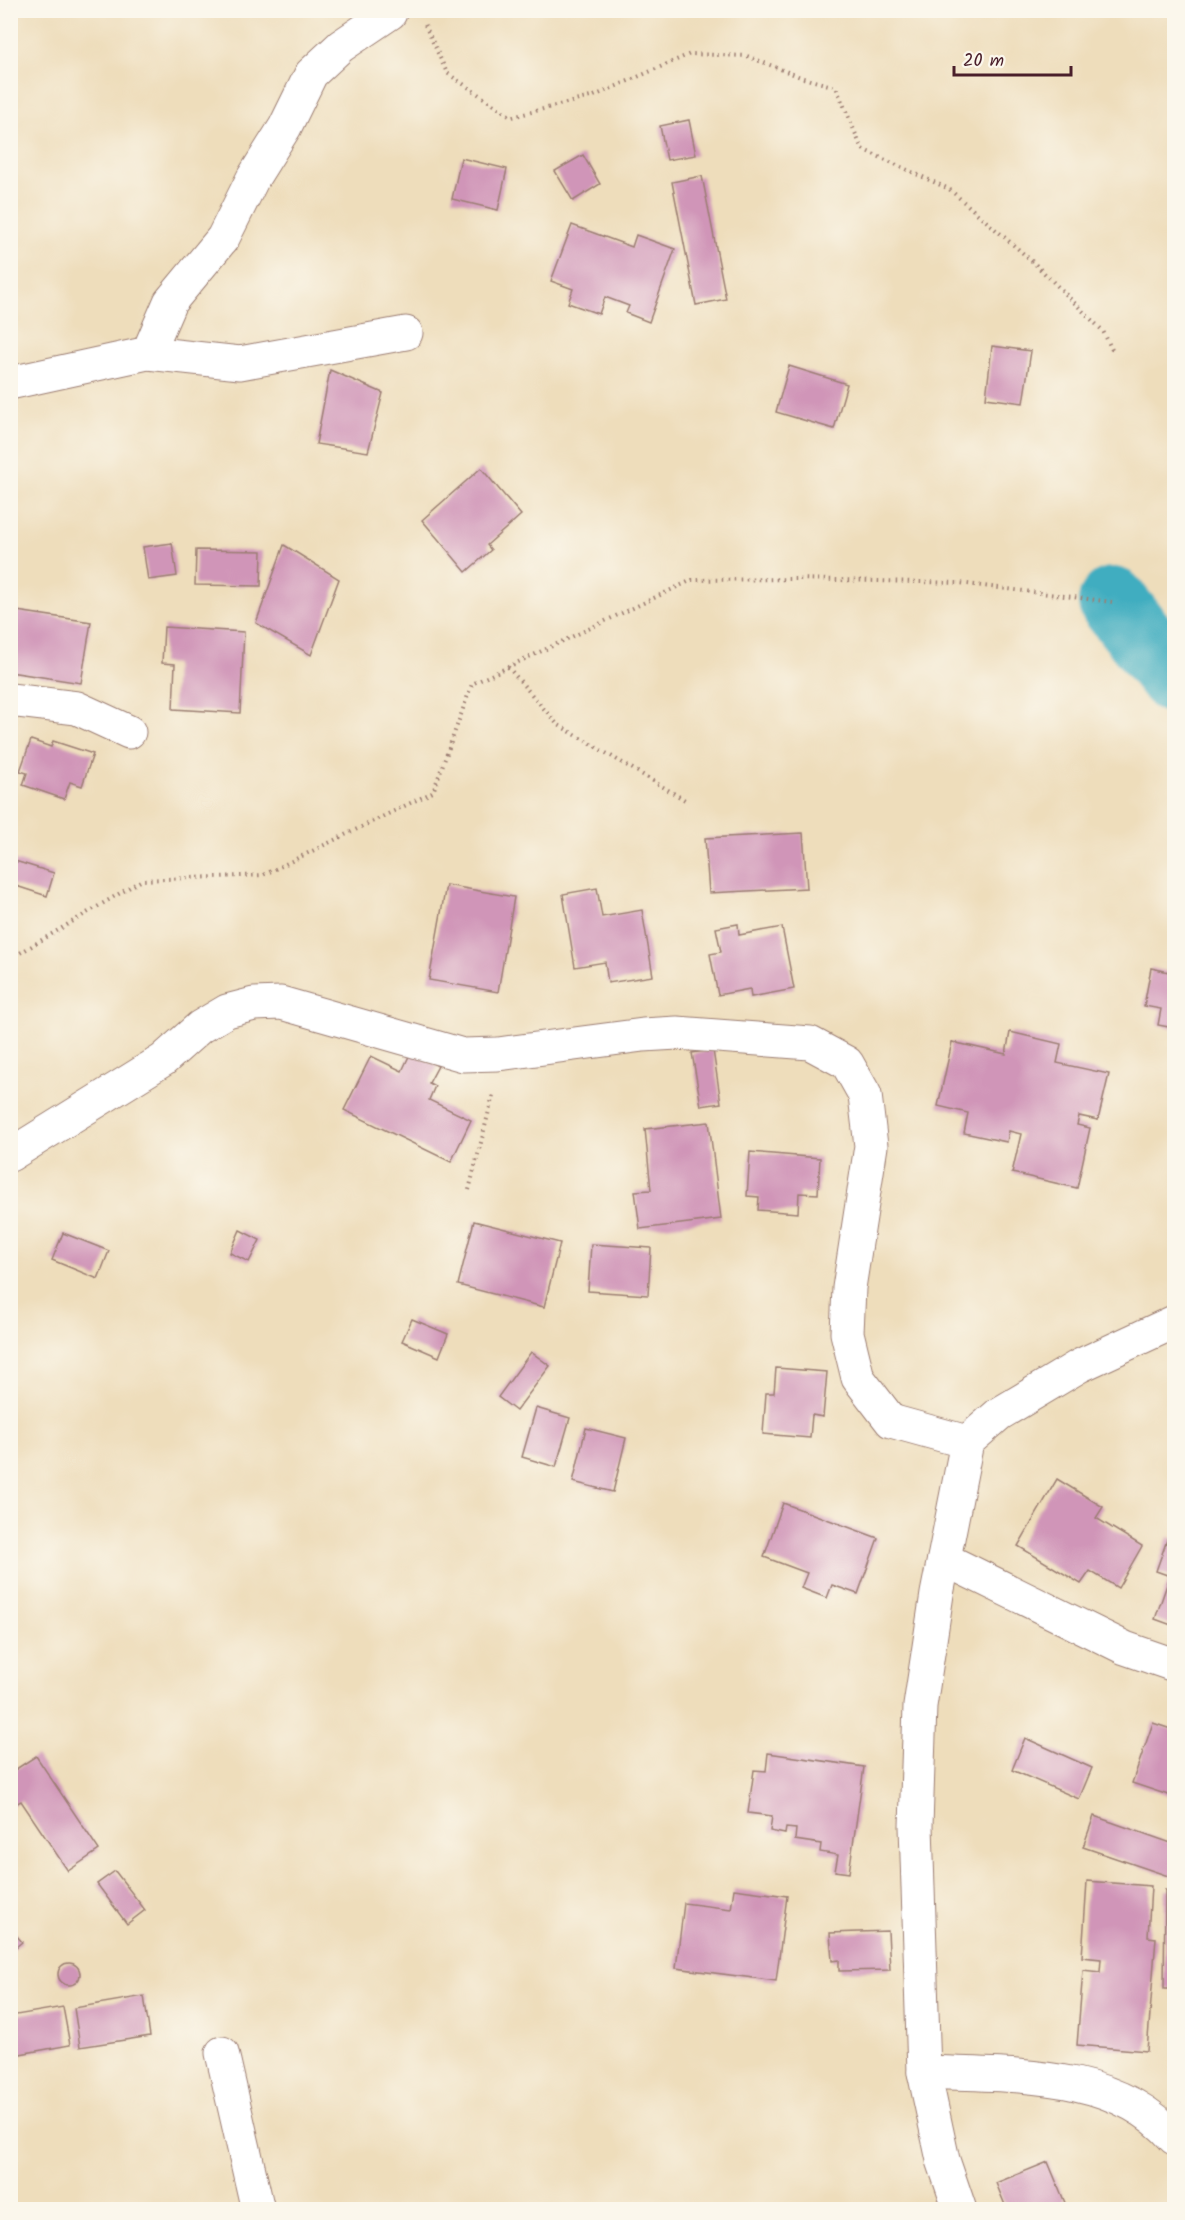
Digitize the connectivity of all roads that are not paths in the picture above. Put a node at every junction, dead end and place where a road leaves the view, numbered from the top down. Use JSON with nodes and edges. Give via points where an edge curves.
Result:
{"nodes":[{"id":1,"x":389,"y":12,"type":"edge"},
{"id":2,"x":406,"y":333,"type":"dead end"},
{"id":3,"x":148,"y":353,"type":"junction"},
{"id":4,"x":10,"y":383,"type":"edge"},
{"id":5,"x":10,"y":700,"type":"edge"},
{"id":6,"x":129,"y":732,"type":"dead end"},
{"id":7,"x":10,"y":1155,"type":"edge"},
{"id":8,"x":1174,"y":1322,"type":"edge"},
{"id":9,"x":967,"y":1442,"type":"junction"},
{"id":10,"x":944,"y":1559,"type":"junction"},
{"id":11,"x":1174,"y":1665,"type":"edge"},
{"id":12,"x":222,"y":2052,"type":"dead end"},
{"id":13,"x":924,"y":2072,"type":"junction"},
{"id":14,"x":1174,"y":2138,"type":"edge"},
{"id":15,"x":258,"y":2210,"type":"edge"},
{"id":16,"x":960,"y":2210,"type":"edge"}],
"edges":[{"from":1,"to":3,"type":"street","via":[[341,46],[311,74],[223,238],[170,302]]},
{"from":2,"to":3,"type":"street","via":[[240,363]]},
{"from":3,"to":4,"type":"street"},
{"from":5,"to":6,"type":"street","via":[[77,708]]},
{"from":7,"to":9,"type":"street","via":[[163,1060],[200,1027],[227,1011],[254,1004],[280,1003],[463,1055],[677,1033],[810,1043],[847,1063],[865,1095],[871,1146],[849,1288],[847,1333],[858,1378],[891,1421]]},
{"from":8,"to":9,"type":"street","via":[[1079,1366],[999,1414]]},
{"from":9,"to":10,"type":"street"},
{"from":10,"to":11,"type":"street","via":[[1125,1648]]},
{"from":10,"to":13,"type":"street","via":[[920,1706],[916,1826]]},
{"from":12,"to":15,"type":"street"},
{"from":13,"to":14,"type":"street","via":[[1058,2080],[1123,2098],[1162,2124]]},
{"from":13,"to":16,"type":"street","via":[[943,2160]]}]}
